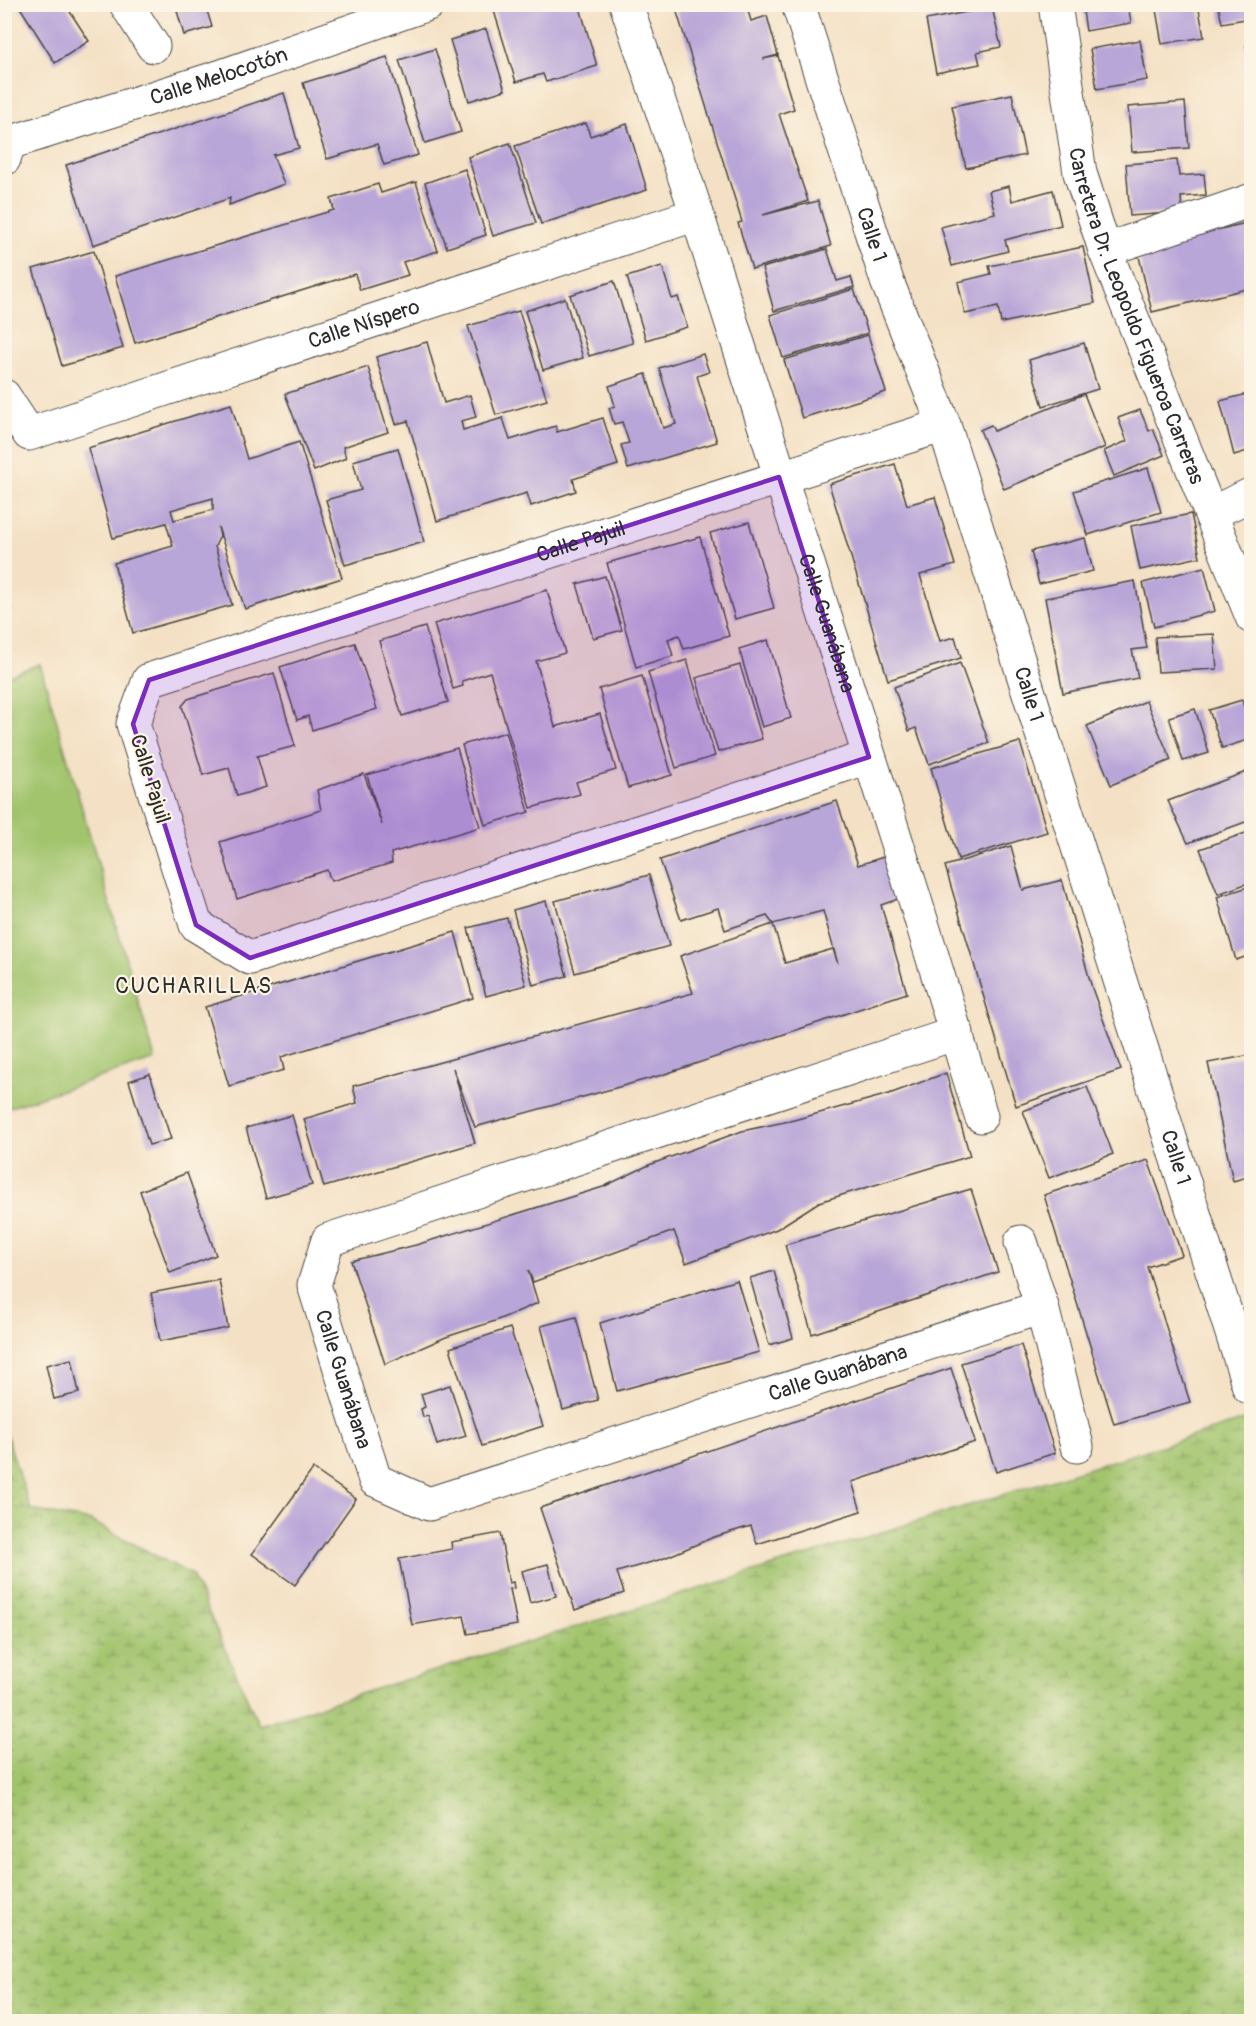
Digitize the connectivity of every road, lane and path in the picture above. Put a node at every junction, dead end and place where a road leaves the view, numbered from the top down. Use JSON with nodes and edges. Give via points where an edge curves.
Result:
{"nodes":[{"id":1,"x":126,"y":4,"type":"edge"},
{"id":2,"x":428,"y":4,"type":"edge"},
{"id":3,"x":626,"y":4,"type":"edge"},
{"id":4,"x":798,"y":4,"type":"edge"},
{"id":5,"x":1055,"y":4,"type":"edge"},
{"id":6,"x":153,"y":46,"type":"dead end"},
{"id":7,"x":7,"y":151,"type":"edge"},
{"id":8,"x":1251,"y":200,"type":"edge"},
{"id":9,"x":697,"y":214,"type":"junction"},
{"id":10,"x":1105,"y":250,"type":"junction"},
{"id":11,"x":4,"y":396,"type":"edge"},
{"id":12,"x":944,"y":425,"type":"junction"},
{"id":13,"x":779,"y":477,"type":"junction"},
{"id":14,"x":1251,"y":494,"type":"edge"},
{"id":15,"x":1212,"y":513,"type":"junction"},
{"id":16,"x":1245,"y":581,"type":"edge"},
{"id":17,"x":1251,"y":617,"type":"edge"},
{"id":18,"x":869,"y":757,"type":"junction"},
{"id":19,"x":957,"y":1033,"type":"junction"},
{"id":20,"x":981,"y":1116,"type":"dead end"},
{"id":21,"x":1020,"y":1242,"type":"dead end"},
{"id":22,"x":1042,"y":1307,"type":"junction"},
{"id":23,"x":1249,"y":1387,"type":"dead end"},
{"id":24,"x":1077,"y":1446,"type":"dead end"}],
"edges":[{"from":1,"to":6,"type":"street"},
{"from":2,"to":7,"type":"street","name":"Calle Melocotón"},
{"from":3,"to":9,"type":"street"},
{"from":4,"to":12,"type":"street","name":"Calle 1","via":[[887,281]]},
{"from":5,"to":10,"type":"street","name":"Carretera Dr. Leopoldo Figueroa Carreras","via":[[1080,173]]},
{"from":8,"to":10,"type":"street"},
{"from":9,"to":11,"type":"street","name":"Calle Níspero","via":[[29,434]]},
{"from":9,"to":13,"type":"street","name":"Calle Guanábana"},
{"from":10,"to":15,"type":"street","name":"Carretera Dr. Leopoldo Figueroa Carreras"},
{"from":12,"to":13,"type":"street","name":"Calle Pajuil"},
{"from":12,"to":23,"type":"street","name":"Calle 1"},
{"from":13,"to":18,"type":"street","name":"Calle Guanábana"},
{"from":13,"to":18,"type":"street","name":"Calle Pajuil","via":[[149,680],[133,724],[196,925],[250,958]]},
{"from":14,"to":15,"type":"street"},
{"from":15,"to":16,"type":"street","name":"Carretera Dr. Leopoldo Figueroa Carreras"},
{"from":16,"to":17,"type":"street","name":"Carretera Dr. Leopoldo Figueroa Carreras"},
{"from":18,"to":19,"type":"street","name":"Calle Guanábana"},
{"from":19,"to":20,"type":"street","name":"Calle Guanábana"},
{"from":19,"to":22,"type":"street","name":"Calle Guanábana","via":[[328,1240],[314,1285],[371,1470],[375,1480],[429,1504]]},
{"from":21,"to":22,"type":"street"},
{"from":22,"to":24,"type":"street"}]}
